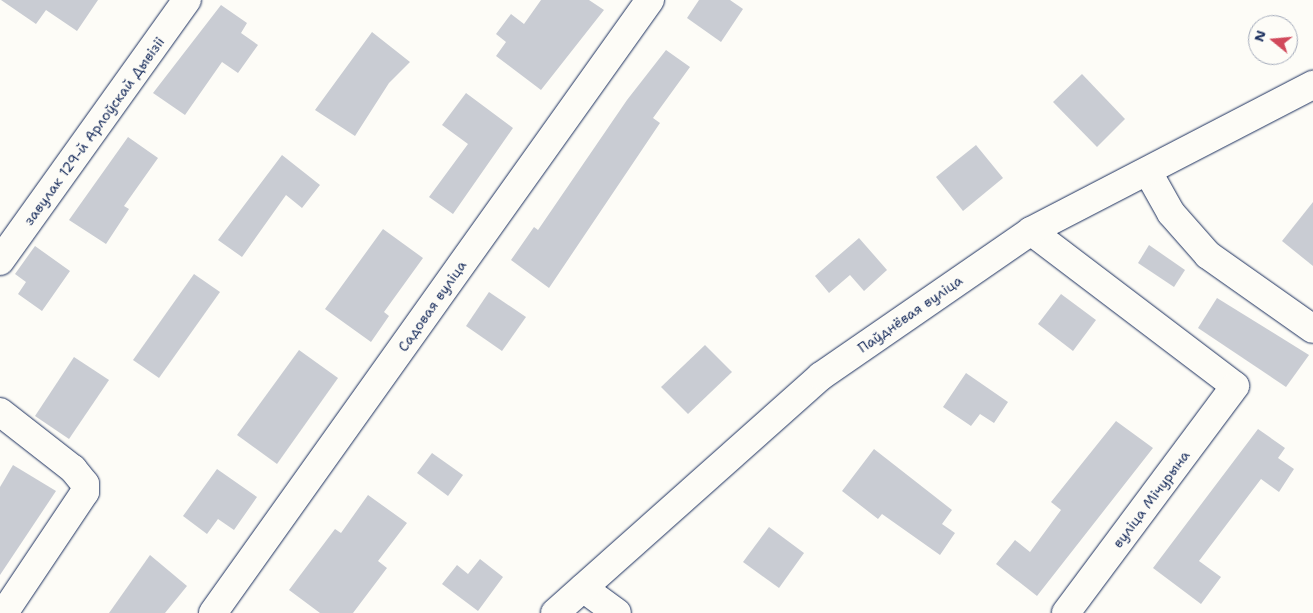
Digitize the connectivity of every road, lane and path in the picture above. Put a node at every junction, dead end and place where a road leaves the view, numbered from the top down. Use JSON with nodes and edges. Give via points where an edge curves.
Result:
{"nodes":[{"id":1,"x":187,"y":0,"type":"edge"},
{"id":2,"x":650,"y":0,"type":"edge"},
{"id":3,"x":1313,"y":84,"type":"edge"},
{"id":4,"x":1148,"y":172,"type":"junction"},
{"id":5,"x":1031,"y":231,"type":"junction"},
{"id":6,"x":0,"y":261,"type":"edge"},
{"id":7,"x":1313,"y":329,"type":"edge"},
{"id":8,"x":0,"y":412,"type":"edge"},
{"id":9,"x":583,"y":588,"type":"junction"},
{"id":10,"x":4,"y":613,"type":"edge"},
{"id":11,"x":213,"y":613,"type":"edge"},
{"id":12,"x":555,"y":613,"type":"edge"},
{"id":13,"x":617,"y":613,"type":"edge"},
{"id":14,"x":1066,"y":613,"type":"edge"}],
"edges":[{"from":1,"to":6,"type":"street","name":"завулак 129-й Арлоўскай Дывізіі"},
{"from":2,"to":11,"type":"street","name":"Садовая вуліца"},
{"from":3,"to":4,"type":"street","name":"Паўднёвая вуліца"},
{"from":4,"to":5,"type":"street","name":"Паўднёвая вуліца"},
{"from":4,"to":7,"type":"street","via":[[1171,213],[1208,255]]},
{"from":5,"to":9,"type":"street","name":"Паўднёвая вуліца","via":[[821,376]]},
{"from":5,"to":14,"type":"street","name":"вуліца Мічурына","via":[[1235,386]]},
{"from":8,"to":10,"type":"street","via":[[73,469],[85,484],[86,492]]},
{"from":9,"to":12,"type":"street","name":"Паўднёвая вуліца"},
{"from":9,"to":13,"type":"street"}]}
